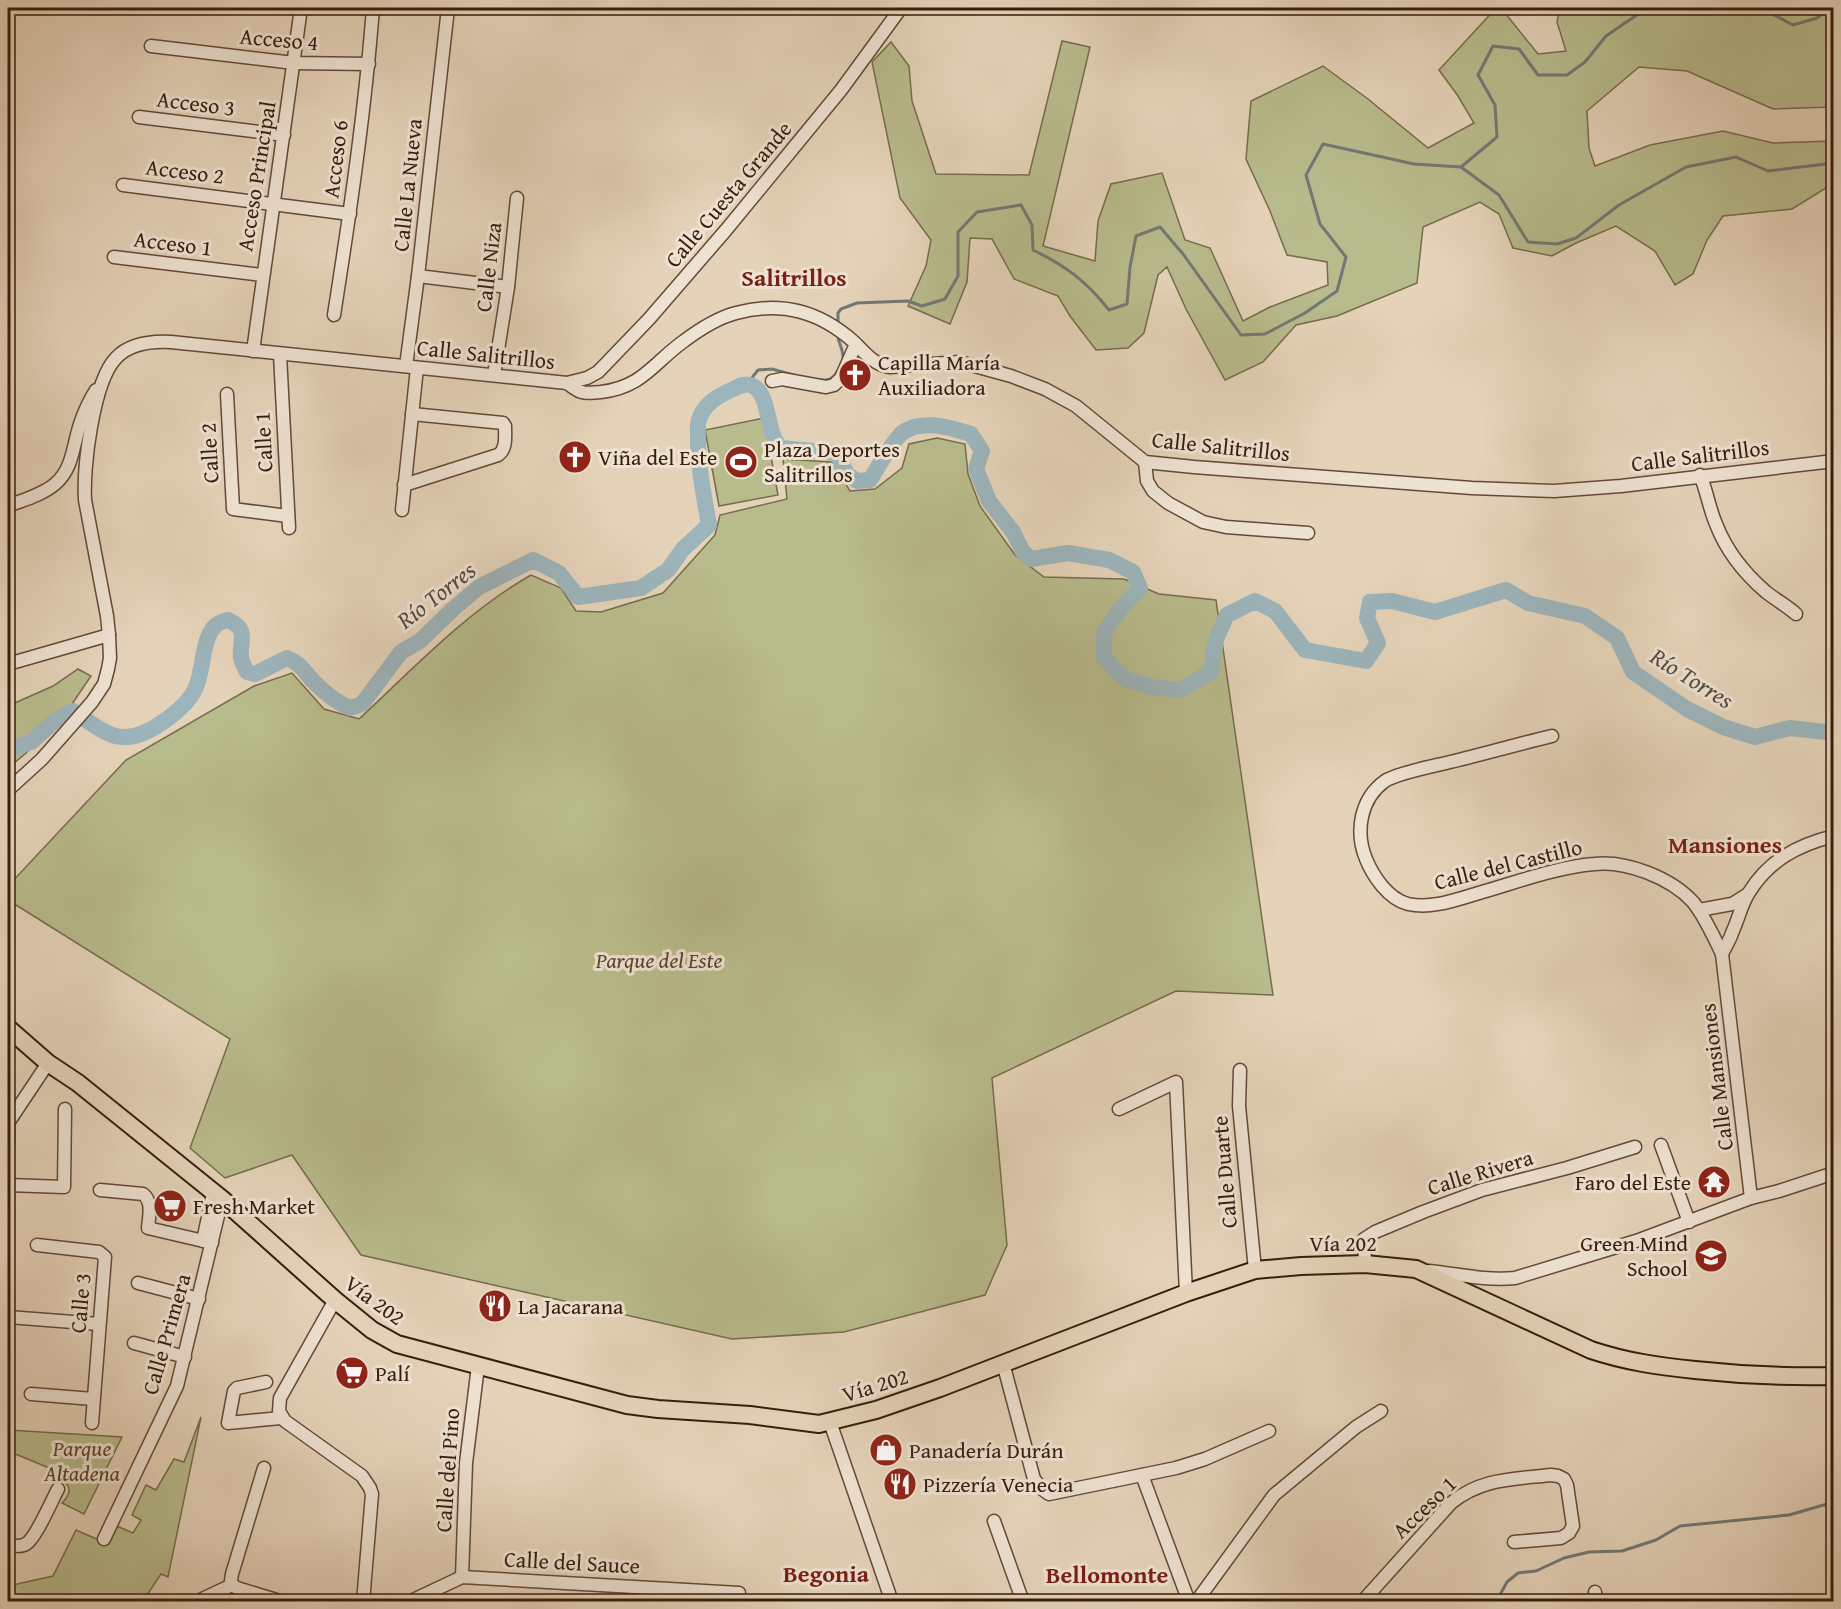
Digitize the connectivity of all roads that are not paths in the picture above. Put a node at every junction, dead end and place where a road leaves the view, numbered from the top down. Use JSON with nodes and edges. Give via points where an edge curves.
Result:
{"nodes":[{"id":1,"x":301,"y":8,"type":"edge"},
{"id":2,"x":373,"y":8,"type":"edge"},
{"id":3,"x":448,"y":8,"type":"edge"},
{"id":4,"x":901,"y":8,"type":"edge"},
{"id":5,"x":151,"y":46,"type":"dead end"},
{"id":6,"x":294,"y":63,"type":"junction"},
{"id":7,"x":369,"y":64,"type":"junction"},
{"id":8,"x":139,"y":117,"type":"dead end"},
{"id":9,"x":284,"y":135,"type":"junction"},
{"id":10,"x":123,"y":185,"type":"dead end"},
{"id":11,"x":517,"y":198,"type":"dead end"},
{"id":12,"x":274,"y":203,"type":"junction"},
{"id":13,"x":350,"y":214,"type":"junction"},
{"id":14,"x":114,"y":257,"type":"dead end"},
{"id":15,"x":262,"y":275,"type":"junction"},
{"id":16,"x":418,"y":276,"type":"junction"},
{"id":17,"x":508,"y":287,"type":"junction"},
{"id":18,"x":334,"y":315,"type":"dead end"},
{"id":19,"x":851,"y":340,"type":"junction"},
{"id":20,"x":253,"y":351,"type":"junction"},
{"id":21,"x":280,"y":354,"type":"junction"},
{"id":22,"x":411,"y":367,"type":"junction"},
{"id":23,"x":105,"y":373,"type":"junction"},
{"id":24,"x":494,"y":375,"type":"junction"},
{"id":25,"x":772,"y":381,"type":"dead end"},
{"id":26,"x":567,"y":383,"type":"junction"},
{"id":27,"x":227,"y":394,"type":"dead end"},
{"id":28,"x":412,"y":414,"type":"junction"},
{"id":29,"x":1833,"y":461,"type":"edge"},
{"id":30,"x":1145,"y":462,"type":"junction"},
{"id":31,"x":1700,"y":475,"type":"junction"},
{"id":32,"x":404,"y":485,"type":"junction"},
{"id":33,"x":8,"y":506,"type":"edge"},
{"id":34,"x":233,"y":509,"type":"joint"},
{"id":35,"x":402,"y":510,"type":"dead end"},
{"id":36,"x":1308,"y":533,"type":"dead end"},
{"id":37,"x":1796,"y":614,"type":"dead end"},
{"id":38,"x":109,"y":635,"type":"junction"},
{"id":39,"x":8,"y":664,"type":"edge"},
{"id":40,"x":1552,"y":736,"type":"dead end"},
{"id":41,"x":8,"y":790,"type":"edge"},
{"id":42,"x":1833,"y":836,"type":"edge"},
{"id":43,"x":1748,"y":894,"type":"junction"},
{"id":44,"x":1699,"y":910,"type":"junction"},
{"id":45,"x":1722,"y":954,"type":"junction"},
{"id":46,"x":8,"y":1028,"type":"edge"},
{"id":47,"x":48,"y":1063,"type":"junction"},
{"id":48,"x":1240,"y":1070,"type":"dead end"},
{"id":49,"x":65,"y":1108,"type":"dead end"},
{"id":50,"x":1119,"y":1109,"type":"dead end"},
{"id":51,"x":8,"y":1144,"type":"edge"},
{"id":52,"x":1661,"y":1145,"type":"dead end"},
{"id":53,"x":1635,"y":1147,"type":"dead end"},
{"id":54,"x":1833,"y":1173,"type":"edge"},
{"id":55,"x":8,"y":1185,"type":"edge"},
{"id":56,"x":100,"y":1190,"type":"dead end"},
{"id":57,"x":218,"y":1196,"type":"junction"},
{"id":58,"x":1751,"y":1198,"type":"junction"},
{"id":59,"x":1689,"y":1222,"type":"junction"},
{"id":60,"x":207,"y":1242,"type":"junction"},
{"id":61,"x":37,"y":1245,"type":"dead end"},
{"id":62,"x":1365,"y":1264,"type":"junction"},
{"id":63,"x":1416,"y":1269,"type":"junction"},
{"id":64,"x":1255,"y":1270,"type":"junction"},
{"id":65,"x":138,"y":1283,"type":"dead end"},
{"id":66,"x":1186,"y":1293,"type":"junction"},
{"id":67,"x":199,"y":1299,"type":"junction"},
{"id":68,"x":335,"y":1300,"type":"junction"},
{"id":69,"x":8,"y":1317,"type":"edge"},
{"id":70,"x":99,"y":1324,"type":"junction"},
{"id":71,"x":134,"y":1343,"type":"dead end"},
{"id":72,"x":185,"y":1357,"type":"junction"},
{"id":73,"x":1004,"y":1363,"type":"junction"},
{"id":74,"x":478,"y":1366,"type":"junction"},
{"id":75,"x":1833,"y":1376,"type":"edge"},
{"id":76,"x":266,"y":1382,"type":"dead end"},
{"id":77,"x":31,"y":1394,"type":"dead end"},
{"id":78,"x":93,"y":1399,"type":"junction"},
{"id":79,"x":1381,"y":1411,"type":"dead end"},
{"id":80,"x":281,"y":1418,"type":"junction"},
{"id":81,"x":830,"y":1422,"type":"junction"},
{"id":82,"x":92,"y":1423,"type":"dead end"},
{"id":83,"x":1269,"y":1431,"type":"dead end"},
{"id":84,"x":264,"y":1468,"type":"dead end"},
{"id":85,"x":1142,"y":1475,"type":"junction"},
{"id":86,"x":58,"y":1489,"type":"dead end"},
{"id":87,"x":994,"y":1521,"type":"dead end"},
{"id":88,"x":104,"y":1539,"type":"dead end"},
{"id":89,"x":1514,"y":1542,"type":"dead end"},
{"id":90,"x":8,"y":1544,"type":"edge"},
{"id":91,"x":462,"y":1577,"type":"junction"},
{"id":92,"x":232,"y":1585,"type":"junction"},
{"id":93,"x":739,"y":1593,"type":"dead end"},
{"id":94,"x":196,"y":1602,"type":"edge"},
{"id":95,"x":283,"y":1602,"type":"edge"},
{"id":96,"x":363,"y":1602,"type":"edge"},
{"id":97,"x":409,"y":1602,"type":"edge"},
{"id":98,"x":892,"y":1602,"type":"edge"},
{"id":99,"x":1023,"y":1602,"type":"edge"},
{"id":100,"x":1189,"y":1602,"type":"edge"},
{"id":101,"x":1196,"y":1602,"type":"edge"},
{"id":102,"x":1362,"y":1602,"type":"edge"}],
"edges":[{"from":1,"to":6,"type":"street","name":"Acceso Principal"},
{"from":2,"to":7,"type":"street","name":"Acceso 6"},
{"from":3,"to":16,"type":"street","name":"Calle La Nueva"},
{"from":4,"to":26,"type":"street","name":"Calle Cuesta Grande","via":[[841,90],[649,319],[598,372]]},
{"from":5,"to":6,"type":"street","name":"Acceso 4"},
{"from":6,"to":7,"type":"street","name":"Acceso 4"},
{"from":6,"to":9,"type":"street","name":"Acceso Principal"},
{"from":7,"to":13,"type":"street","name":"Acceso 6"},
{"from":8,"to":9,"type":"street","name":"Acceso 3"},
{"from":9,"to":12,"type":"street","name":"Acceso Principal"},
{"from":10,"to":12,"type":"street","name":"Acceso 2"},
{"from":11,"to":17,"type":"street","name":"Calle Niza"},
{"from":12,"to":13,"type":"street","name":"Acceso 2"},
{"from":12,"to":15,"type":"street","name":"Acceso Principal"},
{"from":13,"to":18,"type":"street","name":"Acceso 6"},
{"from":14,"to":15,"type":"street","name":"Acceso 1"},
{"from":15,"to":20,"type":"street","name":"Acceso Principal"},
{"from":16,"to":17,"type":"street"},
{"from":16,"to":22,"type":"street","name":"Calle La Nueva"},
{"from":17,"to":24,"type":"street","name":"Calle Niza"},
{"from":19,"to":25,"type":"street","via":[[842,378],[834,385]]},
{"from":19,"to":26,"type":"street","name":"Calle Salitrillos","via":[[811,314],[766,308],[716,319],[631,384],[583,393]]},
{"from":19,"to":30,"type":"street","name":"Calle Salitrillos","via":[[879,365],[960,362],[1044,389],[1076,405]]},
{"from":20,"to":21,"type":"street","name":"Calle Salitrillos"},
{"from":20,"to":23,"type":"street","name":"Calle Salitrillos","via":[[171,342],[143,343],[116,358]]},
{"from":21,"to":22,"type":"street","name":"Calle Salitrillos"},
{"from":21,"to":34,"type":"street","name":"Calle 1","via":[[288,522]]},
{"from":22,"to":24,"type":"street","name":"Calle Salitrillos"},
{"from":22,"to":28,"type":"street","name":"Calle La Nueva"},
{"from":23,"to":33,"type":"street","via":[[88,403],[67,471],[54,485]]},
{"from":23,"to":38,"type":"street","name":"Calle Salitrillos","via":[[91,424],[84,481]]},
{"from":24,"to":26,"type":"street","name":"Calle Salitrillos"},
{"from":27,"to":34,"type":"street","name":"Calle 2"},
{"from":28,"to":32,"type":"street","name":"Calle La Nueva"},
{"from":28,"to":32,"type":"street","via":[[503,423],[504,448],[498,455]]},
{"from":29,"to":31,"type":"street","name":"Calle Salitrillos"},
{"from":30,"to":31,"type":"street","name":"Calle Salitrillos","via":[[1554,491]]},
{"from":30,"to":36,"type":"street","via":[[1153,491],[1203,522]]},
{"from":31,"to":37,"type":"street","via":[[1725,544],[1765,591]]},
{"from":32,"to":35,"type":"street","name":"Calle La Nueva"},
{"from":38,"to":39,"type":"street"},
{"from":38,"to":41,"type":"street","name":"Calle Salitrillos","via":[[110,658],[104,684],[42,759]]},
{"from":40,"to":44,"type":"street","name":"Calle del Castillo","via":[[1386,780],[1364,808],[1359,825],[1360,844],[1374,877],[1405,903],[1435,906],[1595,863],[1632,868],[1661,879]]},
{"from":42,"to":43,"type":"street","via":[[1787,853]]},
{"from":43,"to":44,"type":"street","via":[[1732,904]]},
{"from":43,"to":45,"type":"street"},
{"from":44,"to":45,"type":"street","name":"Calle del Castillo"},
{"from":45,"to":58,"type":"street","name":"Calle Mansiones"},
{"from":46,"to":47,"type":"main road","name":"Vía 202"},
{"from":47,"to":51,"type":"street","via":[[8,1123]]},
{"from":47,"to":57,"type":"main road","name":"Vía 202"},
{"from":48,"to":64,"type":"street","name":"Calle Duarte","via":[[1239,1106]]},
{"from":49,"to":55,"type":"street","via":[[64,1187]]},
{"from":50,"to":66,"type":"street","via":[[1176,1082]]},
{"from":52,"to":59,"type":"street"},
{"from":53,"to":62,"type":"street","name":"Calle Rivera","via":[[1482,1190],[1375,1232],[1364,1239]]},
{"from":54,"to":58,"type":"street"},
{"from":56,"to":60,"type":"street","via":[[143,1194],[150,1205],[148,1228]]},
{"from":57,"to":60,"type":"street","name":"Calle Primera"},
{"from":57,"to":68,"type":"main road","name":"Vía 202"},
{"from":58,"to":59,"type":"street"},
{"from":59,"to":63,"type":"street","via":[[1515,1278],[1464,1277]]},
{"from":60,"to":67,"type":"street","name":"Calle Primera"},
{"from":61,"to":70,"type":"street","name":"Calle 3","via":[[103,1254]]},
{"from":62,"to":63,"type":"main road","name":"Vía 202"},
{"from":62,"to":64,"type":"main road","name":"Vía 202"},
{"from":63,"to":75,"type":"main road","name":"Vía 202","via":[[1618,1360],[1726,1373]]},
{"from":64,"to":66,"type":"main road","name":"Vía 202"},
{"from":65,"to":67,"type":"street"},
{"from":66,"to":73,"type":"main road","name":"Vía 202"},
{"from":67,"to":72,"type":"street","name":"Calle Primera"},
{"from":68,"to":74,"type":"main road","name":"Vía 202","via":[[372,1330],[397,1344]]},
{"from":68,"to":80,"type":"street","via":[[279,1398]]},
{"from":69,"to":70,"type":"street"},
{"from":70,"to":78,"type":"street","name":"Calle 3"},
{"from":71,"to":72,"type":"street"},
{"from":72,"to":88,"type":"street","name":"Calle Primera","via":[[177,1386]]},
{"from":73,"to":81,"type":"main road","name":"Vía 202","via":[[876,1410]]},
{"from":73,"to":85,"type":"street","via":[[1034,1479],[1042,1489],[1049,1494]]},
{"from":74,"to":81,"type":"main road","name":"Vía 202","via":[[627,1405]]},
{"from":74,"to":91,"type":"street","name":"Calle del Pino","via":[[466,1463]]},
{"from":76,"to":80,"type":"street","via":[[234,1391],[228,1423]]},
{"from":77,"to":78,"type":"street"},
{"from":78,"to":82,"type":"street","name":"Calle 3"},
{"from":79,"to":101,"type":"street","via":[[1274,1495]]},
{"from":80,"to":96,"type":"street","via":[[362,1476],[370,1488]]},
{"from":81,"to":98,"type":"street"},
{"from":83,"to":85,"type":"street","via":[[1205,1459]]},
{"from":84,"to":92,"type":"street"},
{"from":85,"to":100,"type":"street"},
{"from":86,"to":90,"type":"street","via":[[26,1544]]},
{"from":87,"to":99,"type":"street"},
{"from":89,"to":102,"type":"street","name":"Acceso 1","via":[[1561,1538],[1569,1533],[1573,1526],[1564,1479],[1551,1475],[1487,1483],[1463,1493]]},
{"from":91,"to":93,"type":"street","name":"Calle del Sauce"},
{"from":91,"to":97,"type":"street","name":"Calle del Sauce"},
{"from":92,"to":94,"type":"street"},
{"from":92,"to":95,"type":"street"}]}
